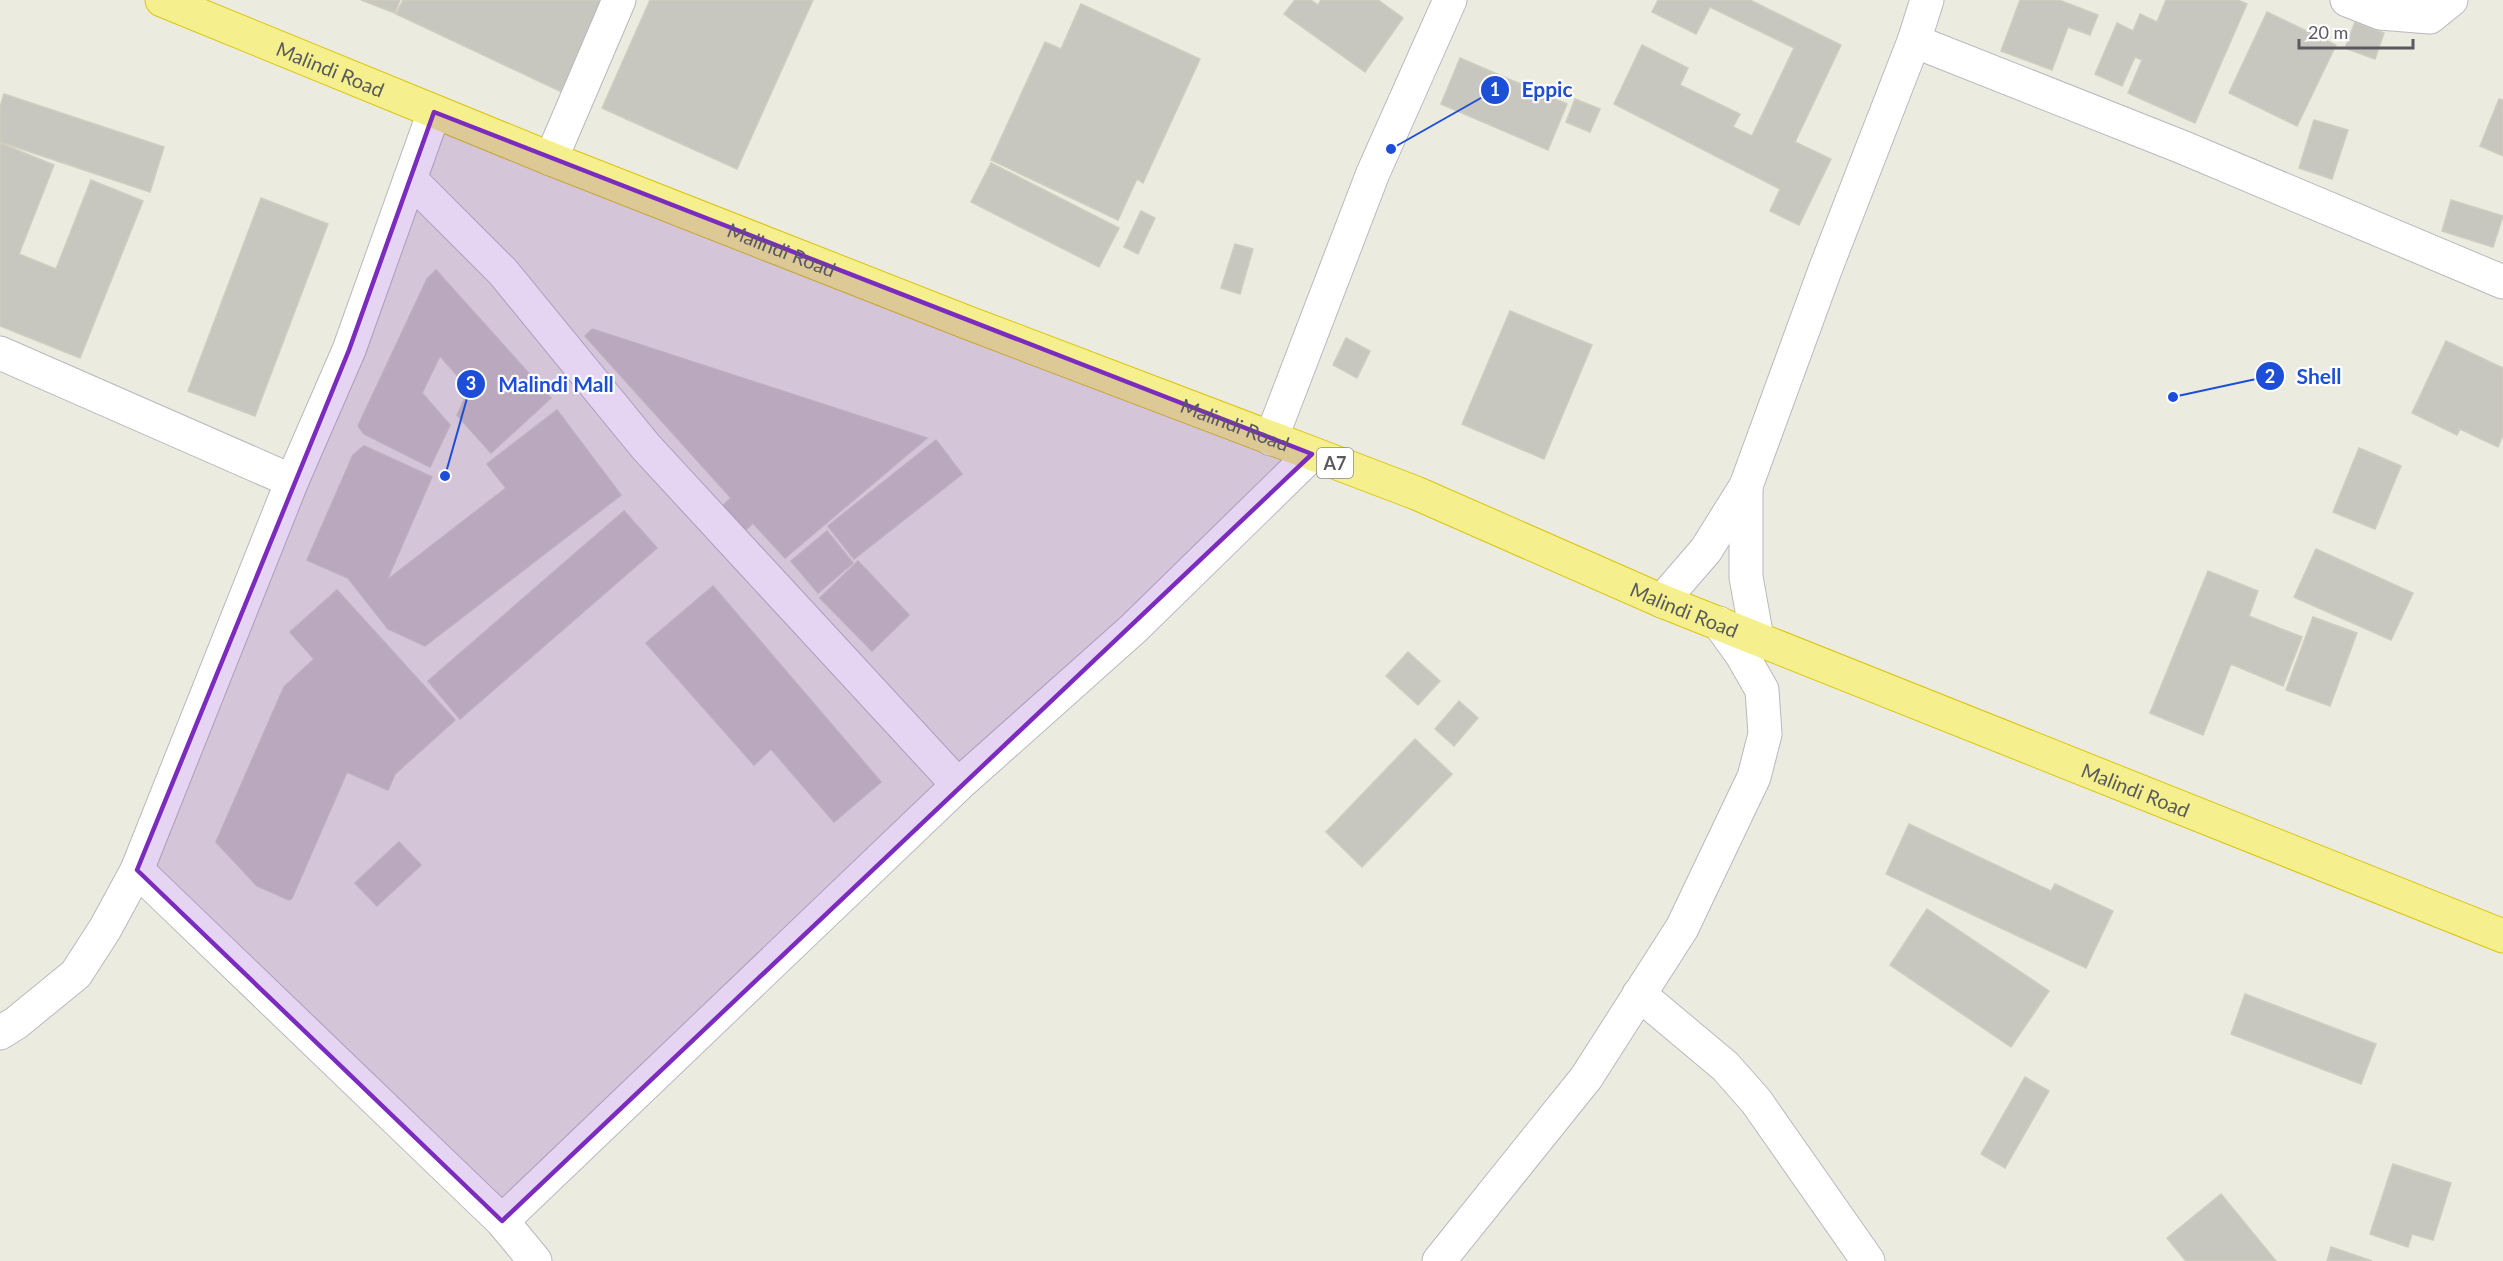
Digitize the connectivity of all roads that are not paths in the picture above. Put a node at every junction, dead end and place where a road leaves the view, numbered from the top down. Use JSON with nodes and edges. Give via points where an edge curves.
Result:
{"nodes":[{"id":1,"x":162,"y":0,"type":"edge"},
{"id":2,"x":619,"y":0,"type":"edge"},
{"id":3,"x":1450,"y":0,"type":"edge"},
{"id":4,"x":1927,"y":0,"type":"edge"},
{"id":5,"x":2347,"y":0,"type":"edge"},
{"id":6,"x":2451,"y":0,"type":"edge"},
{"id":7,"x":1914,"y":41,"type":"junction"},
{"id":8,"x":434,"y":112,"type":"junction"},
{"id":9,"x":551,"y":159,"type":"junction"},
{"id":10,"x":410,"y":179,"type":"junction"},
{"id":11,"x":2503,"y":282,"type":"edge"},
{"id":12,"x":0,"y":353,"type":"edge"},
{"id":13,"x":1271,"y":439,"type":"junction"},
{"id":14,"x":1312,"y":454,"type":"junction"},
{"id":15,"x":292,"y":481,"type":"junction"},
{"id":16,"x":1746,"y":486,"type":"junction"},
{"id":17,"x":1662,"y":601,"type":"junction"},
{"id":18,"x":1719,"y":623,"type":"junction"},
{"id":19,"x":1757,"y":638,"type":"junction"},
{"id":20,"x":958,"y":785,"type":"junction"},
{"id":21,"x":137,"y":870,"type":"junction"},
{"id":22,"x":2503,"y":936,"type":"edge"},
{"id":23,"x":1639,"y":994,"type":"junction"},
{"id":24,"x":0,"y":1032,"type":"edge"},
{"id":25,"x":502,"y":1221,"type":"junction"},
{"id":26,"x":535,"y":1261,"type":"edge"},
{"id":27,"x":1439,"y":1261,"type":"edge"},
{"id":28,"x":1868,"y":1261,"type":"edge"}],
"edges":[{"from":1,"to":8,"type":"highway","name":"Malindi Road","number":"A7"},
{"from":2,"to":9,"type":"street"},
{"from":3,"to":13,"type":"street","via":[[1373,173]]},
{"from":4,"to":7,"type":"street"},
{"from":5,"to":6,"type":"street","via":[[2380,13],[2430,17]]},
{"from":7,"to":11,"type":"street","via":[[2182,147]]},
{"from":7,"to":16,"type":"street"},
{"from":8,"to":9,"type":"highway","name":"Malindi Road","number":"A7"},
{"from":8,"to":10,"type":"street"},
{"from":9,"to":13,"type":"highway","name":"Malindi Road","number":"A7"},
{"from":10,"to":15,"type":"street","via":[[349,350]]},
{"from":10,"to":20,"type":"street","via":[[503,272],[646,447]]},
{"from":12,"to":15,"type":"street"},
{"from":13,"to":14,"type":"highway","name":"Malindi Road","number":"A7"},
{"from":14,"to":17,"type":"highway","name":"Malindi Road","number":"A7","via":[[1416,493]]},
{"from":14,"to":20,"type":"street","via":[[1133,629]]},
{"from":15,"to":21,"type":"street"},
{"from":16,"to":17,"type":"street","via":[[1706,550]]},
{"from":16,"to":19,"type":"street","via":[[1746,578]]},
{"from":17,"to":18,"type":"highway","name":"Malindi Road","number":"A7"},
{"from":18,"to":19,"type":"highway","name":"Malindi Road","number":"A7"},
{"from":18,"to":23,"type":"street","via":[[1762,690],[1765,734],[1754,777],[1692,908]]},
{"from":19,"to":22,"type":"highway","name":"Malindi Road","number":"A7"},
{"from":20,"to":25,"type":"street"},
{"from":21,"to":24,"type":"street","via":[[76,974]]},
{"from":21,"to":25,"type":"street"},
{"from":23,"to":27,"type":"street","via":[[1586,1078]]},
{"from":23,"to":28,"type":"street","via":[[1725,1066],[1756,1101]]},
{"from":25,"to":26,"type":"street"}]}
